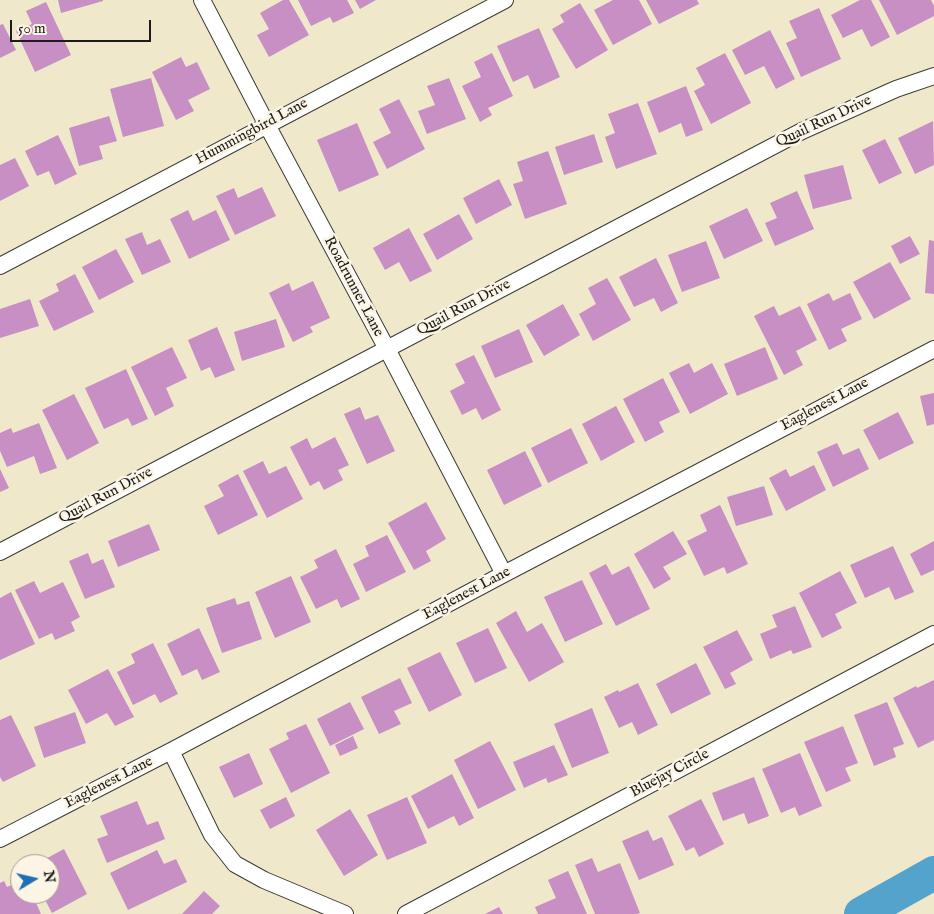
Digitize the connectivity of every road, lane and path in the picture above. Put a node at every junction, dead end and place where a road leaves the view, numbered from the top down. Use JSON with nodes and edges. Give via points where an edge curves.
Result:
{"nodes":[{"id":1,"x":202,"y":0,"type":"edge"},
{"id":2,"x":505,"y":0,"type":"edge"},
{"id":3,"x":934,"y":76,"type":"edge"},
{"id":4,"x":267,"y":125,"type":"junction"},
{"id":5,"x":0,"y":266,"type":"edge"},
{"id":6,"x":386,"y":348,"type":"junction"},
{"id":7,"x":934,"y":348,"type":"edge"},
{"id":8,"x":0,"y":552,"type":"edge"},
{"id":9,"x":504,"y":574,"type":"junction"},
{"id":10,"x":934,"y":634,"type":"edge"},
{"id":11,"x":171,"y":751,"type":"junction"},
{"id":12,"x":0,"y":839,"type":"edge"},
{"id":13,"x":344,"y":914,"type":"edge"},
{"id":14,"x":406,"y":914,"type":"edge"}],
"edges":[{"from":1,"to":4,"type":"street","name":"Roadrunner Lane"},
{"from":2,"to":4,"type":"street","name":"Hummingbird Lane"},
{"from":3,"to":6,"type":"street","name":"Quail Run Drive","via":[[896,89],[802,131]]},
{"from":4,"to":5,"type":"street","name":"Hummingbird Lane"},
{"from":4,"to":6,"type":"street","name":"Roadrunner Lane"},
{"from":6,"to":8,"type":"street","name":"Quail Run Drive"},
{"from":6,"to":9,"type":"street","name":"Roadrunner Lane"},
{"from":7,"to":9,"type":"street","name":"Eaglenest Lane"},
{"from":9,"to":11,"type":"street","name":"Eaglenest Lane"},
{"from":10,"to":14,"type":"street","name":"Bluejay Circle"},
{"from":11,"to":12,"type":"street","name":"Eaglenest Lane"},
{"from":11,"to":13,"type":"street","via":[[212,835],[235,864]]}]}
